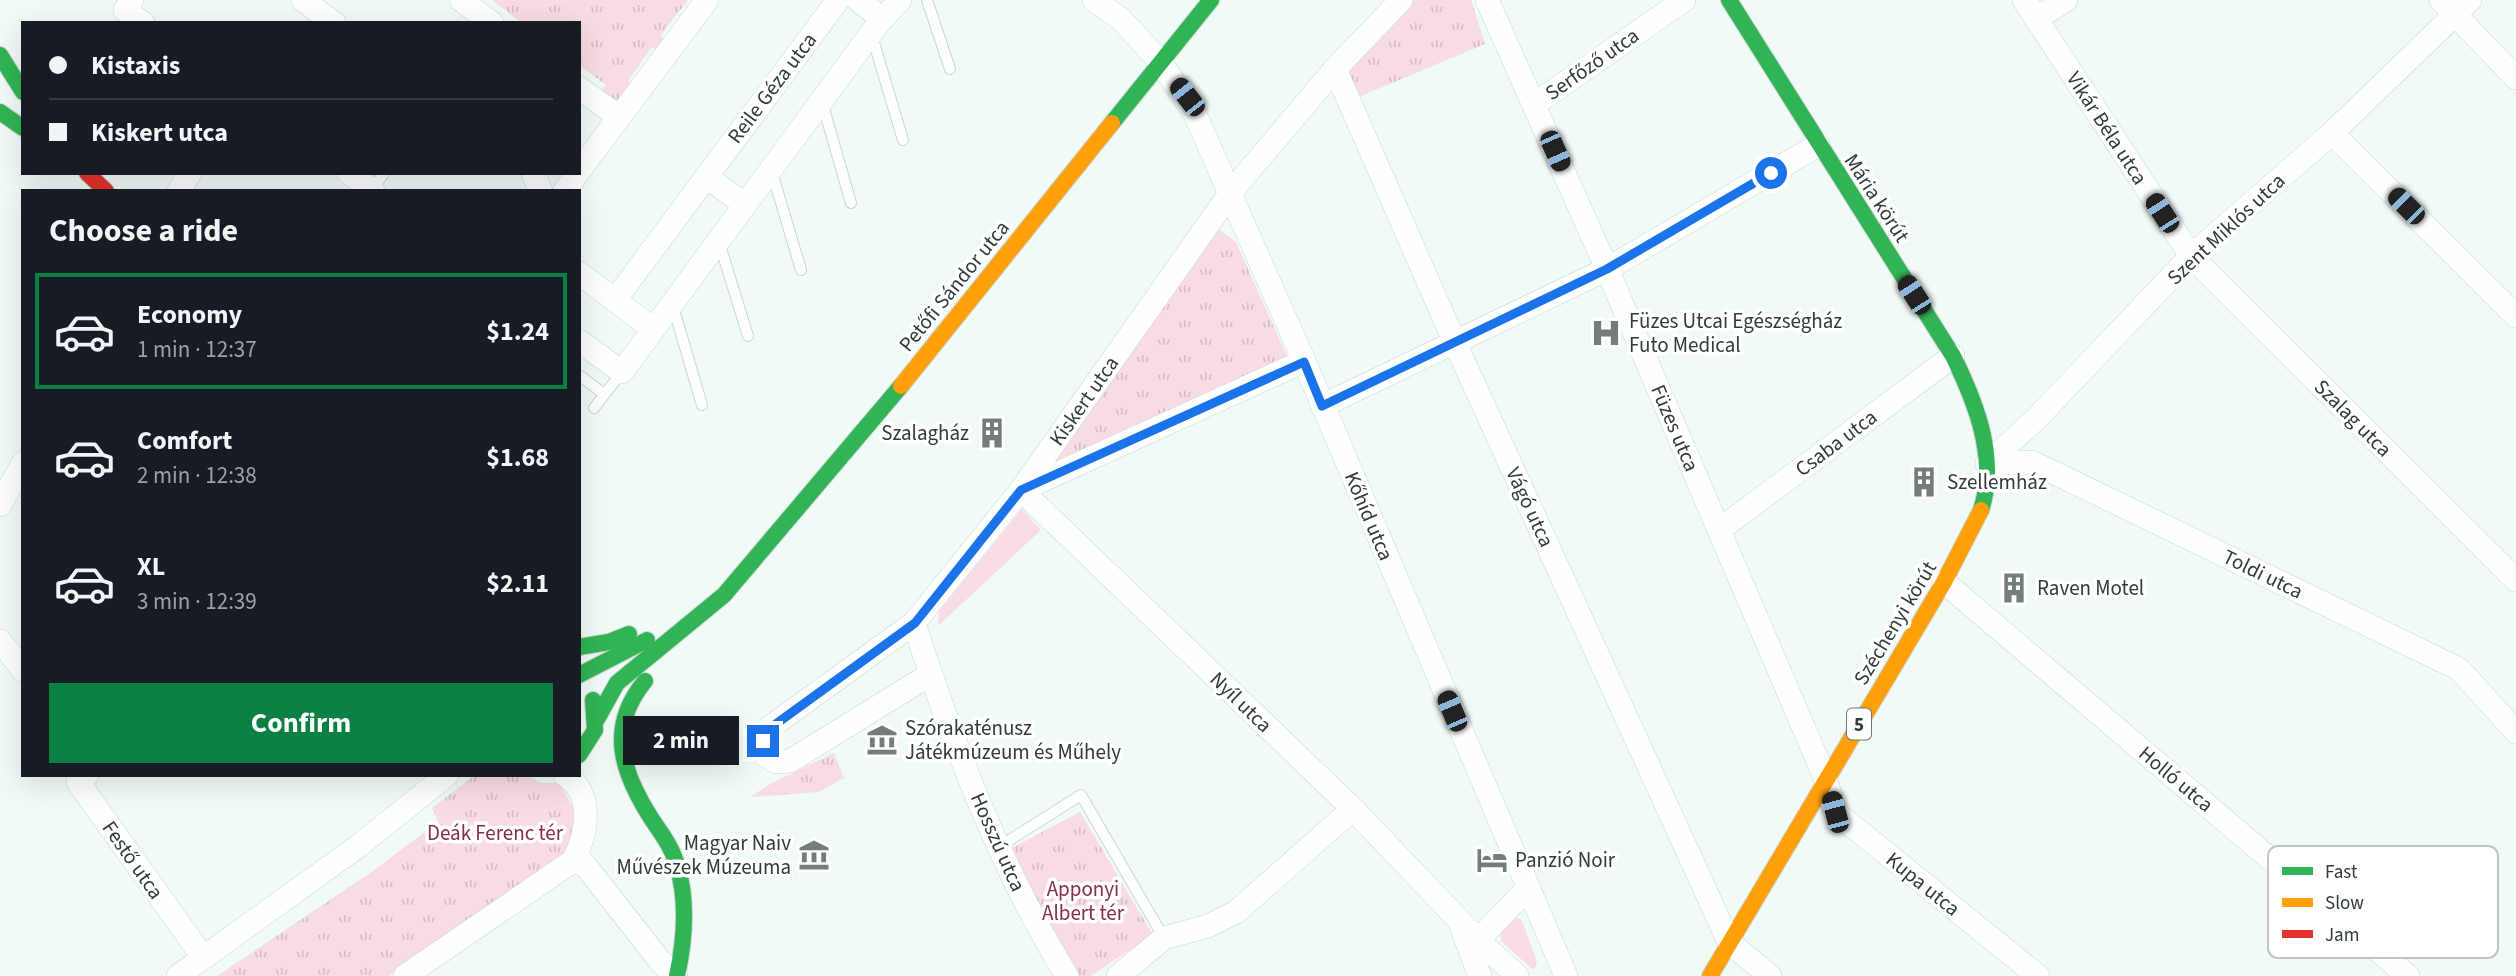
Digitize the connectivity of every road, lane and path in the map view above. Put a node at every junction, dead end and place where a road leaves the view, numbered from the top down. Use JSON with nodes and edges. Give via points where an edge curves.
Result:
{"nodes":[{"id":1,"x":132,"y":0,"type":"edge"},
{"id":2,"x":461,"y":0,"type":"edge"},
{"id":3,"x":707,"y":0,"type":"edge"},
{"id":4,"x":838,"y":0,"type":"edge"},
{"id":5,"x":858,"y":0,"type":"edge"},
{"id":6,"x":900,"y":0,"type":"edge"},
{"id":7,"x":927,"y":0,"type":"edge"},
{"id":8,"x":1094,"y":0,"type":"edge"},
{"id":9,"x":1211,"y":0,"type":"edge"},
{"id":10,"x":1401,"y":0,"type":"edge"},
{"id":11,"x":1487,"y":0,"type":"edge"},
{"id":12,"x":1684,"y":0,"type":"edge"},
{"id":13,"x":1729,"y":0,"type":"edge"},
{"id":14,"x":2066,"y":0,"type":"edge"},
{"id":15,"x":2455,"y":5,"type":"edge"},
{"id":16,"x":308,"y":7,"type":"edge"},
{"id":17,"x":2030,"y":10,"type":"edge"},
{"id":18,"x":140,"y":21,"type":"edge"},
{"id":19,"x":331,"y":21,"type":"edge"},
{"id":20,"x":489,"y":21,"type":"edge"},
{"id":21,"x":877,"y":27,"type":"junction"},
{"id":22,"x":0,"y":55,"type":"edge"},
{"id":23,"x":1161,"y":63,"type":"junction"},
{"id":24,"x":950,"y":69,"type":"dead end"},
{"id":25,"x":1335,"y":69,"type":"junction"},
{"id":26,"x":2516,"y":78,"type":"edge"},
{"id":27,"x":0,"y":85,"type":"edge"},
{"id":28,"x":21,"y":89,"type":"edge"},
{"id":29,"x":581,"y":89,"type":"edge"},
{"id":30,"x":822,"y":100,"type":"junction"},
{"id":31,"x":1535,"y":104,"type":"junction"},
{"id":32,"x":21,"y":107,"type":"edge"},
{"id":33,"x":0,"y":112,"type":"edge"},
{"id":34,"x":619,"y":117,"type":"junction"},
{"id":35,"x":21,"y":127,"type":"edge"},
{"id":36,"x":2332,"y":133,"type":"junction"},
{"id":37,"x":904,"y":140,"type":"dead end"},
{"id":38,"x":1818,"y":145,"type":"junction"},
{"id":39,"x":581,"y":168,"type":"edge"},
{"id":40,"x":771,"y":168,"type":"junction"},
{"id":41,"x":89,"y":175,"type":"edge"},
{"id":42,"x":352,"y":175,"type":"edge"},
{"id":43,"x":707,"y":177,"type":"junction"},
{"id":44,"x":104,"y":189,"type":"edge"},
{"id":45,"x":369,"y":189,"type":"edge"},
{"id":46,"x":1231,"y":192,"type":"junction"},
{"id":47,"x":851,"y":204,"type":"dead end"},
{"id":48,"x":745,"y":205,"type":"junction"},
{"id":49,"x":719,"y":240,"type":"junction"},
{"id":50,"x":2191,"y":256,"type":"junction"},
{"id":51,"x":1607,"y":269,"type":"junction"},
{"id":52,"x":801,"y":270,"type":"dead end"},
{"id":53,"x":581,"y":274,"type":"edge"},
{"id":54,"x":615,"y":300,"type":"junction"},
{"id":55,"x":672,"y":302,"type":"junction"},
{"id":56,"x":2516,"y":316,"type":"edge"},
{"id":57,"x":653,"y":329,"type":"junction"},
{"id":58,"x":748,"y":336,"type":"dead end"},
{"id":59,"x":581,"y":342,"type":"edge"},
{"id":60,"x":1455,"y":343,"type":"junction"},
{"id":61,"x":1953,"y":356,"type":"junction"},
{"id":62,"x":1304,"y":362,"type":"junction"},
{"id":63,"x":622,"y":372,"type":"junction"},
{"id":64,"x":581,"y":377,"type":"edge"},
{"id":65,"x":600,"y":391,"type":"dead end"},
{"id":66,"x":702,"y":405,"type":"dead end"},
{"id":67,"x":1322,"y":406,"type":"junction"},
{"id":68,"x":594,"y":408,"type":"dead end"},
{"id":69,"x":1987,"y":464,"type":"junction"},
{"id":70,"x":21,"y":467,"type":"edge"},
{"id":71,"x":1021,"y":490,"type":"junction"},
{"id":72,"x":0,"y":505,"type":"edge"},
{"id":73,"x":1719,"y":530,"type":"junction"},
{"id":74,"x":2516,"y":580,"type":"edge"},
{"id":75,"x":1944,"y":582,"type":"junction"},
{"id":76,"x":724,"y":595,"type":"junction"},
{"id":77,"x":673,"y":616,"type":"dead end"},
{"id":78,"x":915,"y":623,"type":"junction"},
{"id":79,"x":647,"y":626,"type":"dead end"},
{"id":80,"x":0,"y":642,"type":"edge"},
{"id":81,"x":581,"y":647,"type":"edge"},
{"id":82,"x":21,"y":668,"type":"edge"},
{"id":83,"x":581,"y":674,"type":"edge"},
{"id":84,"x":931,"y":674,"type":"junction"},
{"id":85,"x":581,"y":684,"type":"edge"},
{"id":86,"x":596,"y":725,"type":"junction"},
{"id":87,"x":2516,"y":732,"type":"edge"},
{"id":88,"x":581,"y":751,"type":"edge"},
{"id":89,"x":84,"y":777,"type":"edge"},
{"id":90,"x":444,"y":777,"type":"edge"},
{"id":91,"x":567,"y":777,"type":"edge"},
{"id":92,"x":1826,"y":780,"type":"junction"},
{"id":93,"x":1353,"y":809,"type":"junction"},
{"id":94,"x":648,"y":814,"type":"junction"},
{"id":95,"x":998,"y":848,"type":"junction"},
{"id":96,"x":2268,"y":858,"type":"edge"},
{"id":97,"x":573,"y":861,"type":"junction"},
{"id":98,"x":1528,"y":888,"type":"junction"},
{"id":99,"x":1457,"y":916,"type":"junction"},
{"id":100,"x":1164,"y":938,"type":"junction"},
{"id":101,"x":1478,"y":940,"type":"junction"},
{"id":102,"x":1729,"y":942,"type":"junction"},
{"id":103,"x":195,"y":946,"type":"dead end"},
{"id":104,"x":2386,"y":958,"type":"edge"},
{"id":105,"x":178,"y":976,"type":"edge"},
{"id":106,"x":405,"y":976,"type":"edge"},
{"id":107,"x":676,"y":976,"type":"edge"},
{"id":108,"x":1067,"y":976,"type":"edge"},
{"id":109,"x":1118,"y":976,"type":"edge"},
{"id":110,"x":1480,"y":976,"type":"edge"},
{"id":111,"x":1517,"y":976,"type":"edge"},
{"id":112,"x":1566,"y":976,"type":"edge"},
{"id":113,"x":1710,"y":976,"type":"edge"},
{"id":114,"x":1770,"y":976,"type":"edge"},
{"id":115,"x":2038,"y":976,"type":"edge"},
{"id":116,"x":2407,"y":976,"type":"edge"}],
"edges":[{"from":1,"to":18,"type":"street","via":[[125,10]]},
{"from":2,"to":20,"type":"street"},
{"from":3,"to":34,"type":"street"},
{"from":4,"to":43,"type":"street","name":"Reile Géza utca"},
{"from":5,"to":21,"type":"street"},
{"from":6,"to":21,"type":"street"},
{"from":7,"to":24,"type":"lane"},
{"from":8,"to":23,"type":"street","name":"Kőhíd utca","via":[[1121,19]]},
{"from":9,"to":23,"type":"street","name":"Petőfi Sándor utca"},
{"from":10,"to":25,"type":"street","name":"Kiskert utca"},
{"from":11,"to":31,"type":"street","name":"Füzes utca"},
{"from":12,"to":31,"type":"street","name":"Serfőző utca"},
{"from":13,"to":38,"type":"street","name":"Mária körút","number":"5"},
{"from":14,"to":17,"type":"street"},
{"from":15,"to":26,"type":"street"},
{"from":15,"to":36,"type":"street","name":"Szent Miklós utca"},
{"from":16,"to":19,"type":"street"},
{"from":17,"to":50,"type":"street","name":"Vikár Béla utca"},
{"from":21,"to":30,"type":"street"},
{"from":21,"to":37,"type":"lane"},
{"from":22,"to":28,"type":"street"},
{"from":23,"to":46,"type":"street","name":"Kőhíd utca","via":[[1187,97]]},
{"from":23,"to":76,"type":"street","name":"Petőfi Sándor utca","via":[[848,452]]},
{"from":25,"to":46,"type":"street","name":"Kiskert utca"},
{"from":25,"to":60,"type":"street","name":"Vágó utca"},
{"from":27,"to":32,"type":"street"},
{"from":29,"to":34,"type":"street"},
{"from":30,"to":40,"type":"street"},
{"from":30,"to":47,"type":"lane"},
{"from":31,"to":51,"type":"street","name":"Füzes utca"},
{"from":33,"to":35,"type":"street"},
{"from":34,"to":39,"type":"street"},
{"from":36,"to":50,"type":"street","name":"Szent Miklós utca"},
{"from":36,"to":56,"type":"street"},
{"from":38,"to":51,"type":"street"},
{"from":38,"to":61,"type":"street","name":"Mária körút","number":"5"},
{"from":40,"to":48,"type":"street"},
{"from":40,"to":52,"type":"lane"},
{"from":41,"to":44,"type":"street"},
{"from":42,"to":45,"type":"street"},
{"from":43,"to":48,"type":"street"},
{"from":43,"to":54,"type":"street","name":"Reile Géza utca"},
{"from":46,"to":62,"type":"street","name":"Kőhíd utca"},
{"from":46,"to":71,"type":"street","name":"Kiskert utca"},
{"from":48,"to":49,"type":"street"},
{"from":49,"to":55,"type":"street"},
{"from":49,"to":58,"type":"lane"},
{"from":50,"to":69,"type":"street","name":"Szent Miklós utca","via":[[2038,417]]},
{"from":50,"to":74,"type":"street","name":"Szalag utca"},
{"from":51,"to":60,"type":"street"},
{"from":51,"to":73,"type":"street","name":"Füzes utca"},
{"from":53,"to":54,"type":"street"},
{"from":54,"to":57,"type":"street"},
{"from":55,"to":57,"type":"street"},
{"from":55,"to":66,"type":"lane"},
{"from":57,"to":63,"type":"street"},
{"from":59,"to":63,"type":"street"},
{"from":60,"to":67,"type":"street"},
{"from":60,"to":102,"type":"street","name":"Vágó utca"},
{"from":61,"to":69,"type":"street","name":"Mária körút","number":"5","via":[[1970,390]]},
{"from":61,"to":73,"type":"street","name":"Csaba utca"},
{"from":62,"to":67,"type":"street","name":"Kőhíd utca"},
{"from":62,"to":71,"type":"street"},
{"from":63,"to":68,"type":"lane"},
{"from":64,"to":65,"type":"lane"},
{"from":67,"to":98,"type":"street","name":"Kőhíd utca"},
{"from":69,"to":75,"type":"street","name":"Széchenyi körút","number":"5","via":[[1978,519]]},
{"from":69,"to":87,"type":"street","name":"Toldi utca","via":[[2032,462],[2459,669]]},
{"from":70,"to":72,"type":"street"},
{"from":71,"to":78,"type":"street","name":"Kiskert utca"},
{"from":71,"to":93,"type":"street","name":"Nyíl utca"},
{"from":73,"to":92,"type":"street","name":"Füzes utca"},
{"from":75,"to":92,"type":"street","name":"Széchenyi körút","number":"5"},
{"from":75,"to":96,"type":"street","name":"Holló utca"},
{"from":76,"to":77,"type":"street"},
{"from":76,"to":83,"type":"street","name":"Petőfi Sándor utca"},
{"from":76,"to":86,"type":"street","name":"Petőfi Sándor utca","via":[[617,683]]},
{"from":76,"to":94,"type":"street","via":[[626,704],[620,729],[622,753]]},
{"from":78,"to":84,"type":"street","name":"Hosszú utca"},
{"from":78,"to":84,"type":"street","name":"Kiskert utca","via":[[769,729],[763,741],[765,755],[776,762],[790,761]]},
{"from":79,"to":81,"type":"street","via":[[609,642]]},
{"from":80,"to":82,"type":"street"},
{"from":84,"to":95,"type":"street","name":"Hosszú utca"},
{"from":85,"to":86,"type":"street","via":[[591,695]]},
{"from":86,"to":88,"type":"street","name":"Petőfi Sándor utca"},
{"from":86,"to":94,"type":"street","via":[[595,740],[604,757]]},
{"from":89,"to":103,"type":"street","name":"Festő utca","via":[[78,782]]},
{"from":90,"to":105,"type":"street","via":[[357,847]]},
{"from":91,"to":97,"type":"street","via":[[586,809]]},
{"from":92,"to":102,"type":"street","name":"Széchenyi körút","number":"5"},
{"from":92,"to":115,"type":"street","name":"Kupa utca","via":[[1835,812]]},
{"from":93,"to":99,"type":"street","name":"Nyíl utca"},
{"from":93,"to":100,"type":"street","via":[[1236,912],[1208,926]]},
{"from":94,"to":107,"type":"street","via":[[670,846],[680,877],[685,915]]},
{"from":95,"to":100,"type":"lane","via":[[1081,795]]},
{"from":95,"to":108,"type":"street","name":"Hosszú utca"},
{"from":97,"to":106,"type":"street"},
{"from":97,"to":107,"type":"street","via":[[585,865]]},
{"from":98,"to":101,"type":"street"},
{"from":98,"to":112,"type":"street","name":"Kőhíd utca"},
{"from":99,"to":101,"type":"street","name":"Nyíl utca"},
{"from":99,"to":110,"type":"street","name":"Nyíl utca"},
{"from":100,"to":109,"type":"street"},
{"from":101,"to":111,"type":"street","name":"Nyíl utca"},
{"from":102,"to":113,"type":"street","name":"Széchenyi körút","number":"5"},
{"from":102,"to":114,"type":"street"},
{"from":104,"to":116,"type":"street","name":"Holló utca"}]}
